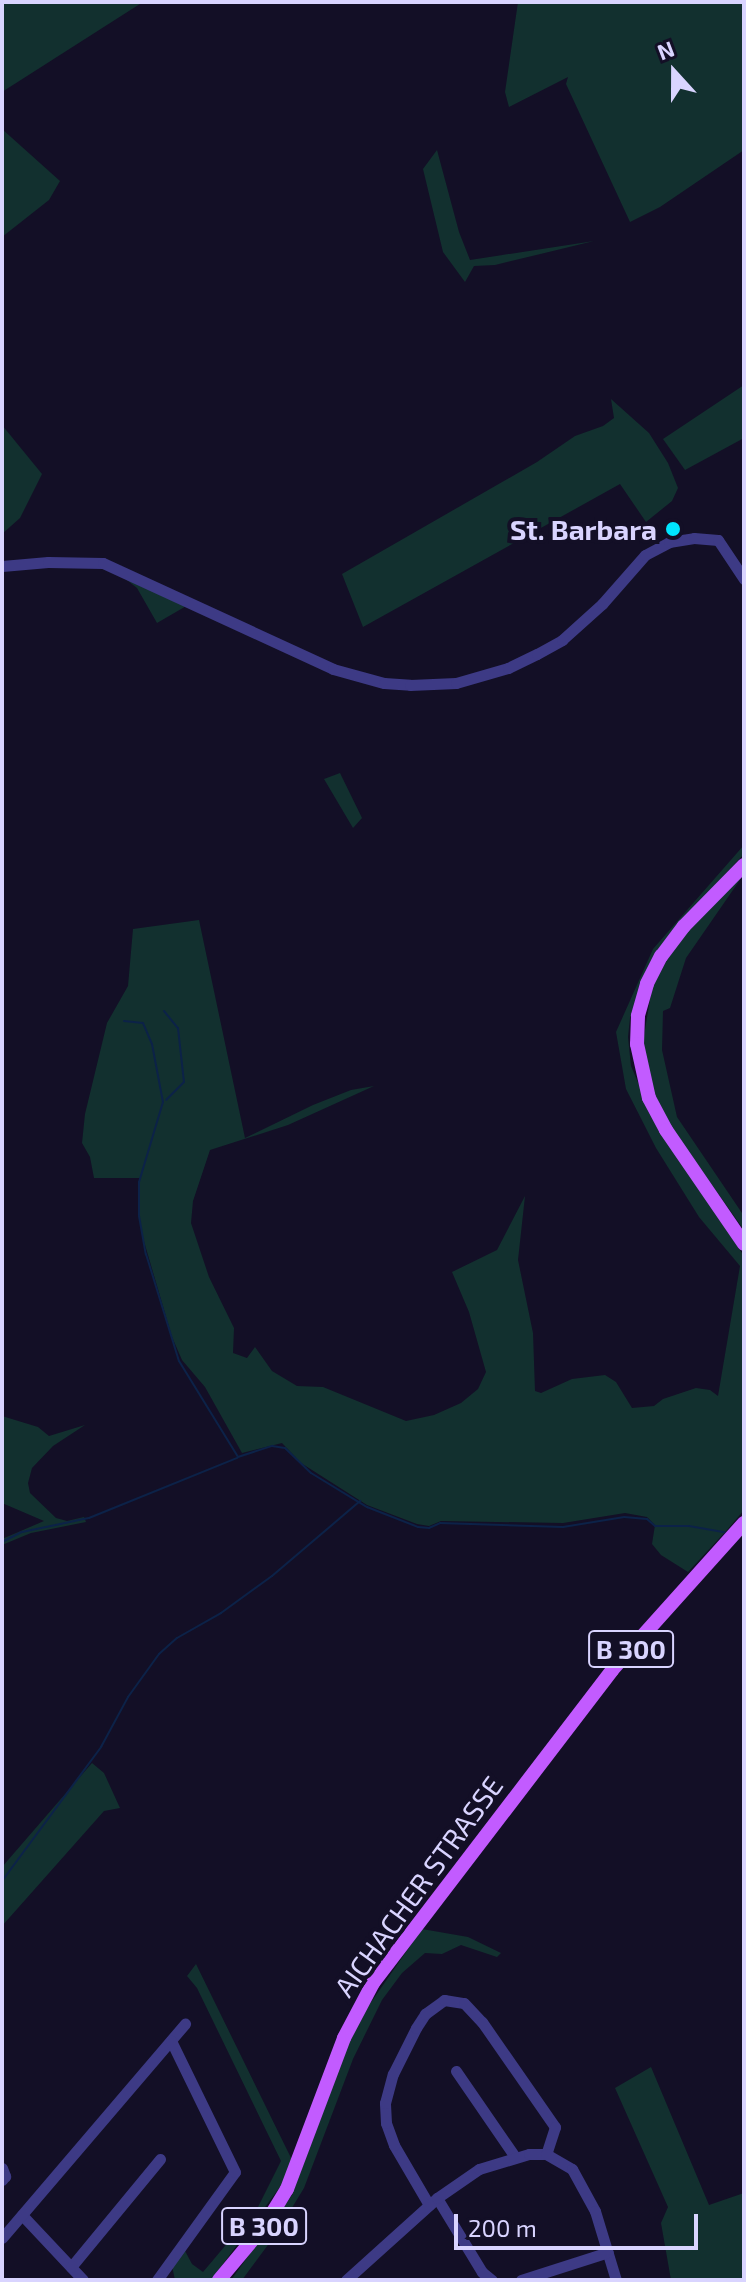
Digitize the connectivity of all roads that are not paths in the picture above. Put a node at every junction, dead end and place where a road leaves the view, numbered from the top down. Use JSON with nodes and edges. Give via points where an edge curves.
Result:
{"nodes":[{"id":1,"x":2,"y":566,"type":"edge"},
{"id":2,"x":744,"y":579,"type":"edge"},
{"id":3,"x":744,"y":865,"type":"edge"},
{"id":4,"x":744,"y":1244,"type":"edge"},
{"id":5,"x":744,"y":1523,"type":"edge"},
{"id":6,"x":185,"y":2024,"type":"dead end"},
{"id":7,"x":171,"y":2041,"type":"junction"},
{"id":8,"x":456,"y":2071,"type":"dead end"},
{"id":9,"x":546,"y":2154,"type":"junction"},
{"id":10,"x":515,"y":2157,"type":"junction"},
{"id":11,"x":160,"y":2159,"type":"dead end"},
{"id":12,"x":433,"y":2202,"type":"junction"},
{"id":13,"x":22,"y":2215,"type":"junction"},
{"id":14,"x":2,"y":2238,"type":"edge"},
{"id":15,"x":608,"y":2252,"type":"junction"},
{"id":16,"x":71,"y":2267,"type":"junction"},
{"id":17,"x":83,"y":2280,"type":"edge"},
{"id":18,"x":157,"y":2280,"type":"edge"},
{"id":19,"x":219,"y":2280,"type":"edge"},
{"id":20,"x":346,"y":2280,"type":"edge"},
{"id":21,"x":492,"y":2280,"type":"edge"},
{"id":22,"x":521,"y":2280,"type":"edge"},
{"id":23,"x":616,"y":2280,"type":"edge"}],
"edges":[{"from":1,"to":2,"type":"street","via":[[103,563],[333,669],[384,683],[456,683],[508,668],[562,640],[634,565],[669,542],[718,540]]},
{"from":3,"to":4,"type":"main road","via":[[661,956],[638,1016],[637,1044],[660,1119]]},
{"from":5,"to":19,"type":"main road","name":"AICHACHER STRASSE","number":"B 300","via":[[612,1670],[373,1983],[344,2038],[287,2189]]},
{"from":6,"to":7,"type":"street"},
{"from":7,"to":13,"type":"street"},
{"from":7,"to":18,"type":"street","via":[[235,2172]]},
{"from":8,"to":10,"type":"street"},
{"from":9,"to":10,"type":"street"},
{"from":9,"to":12,"type":"street","via":[[555,2127],[482,2022],[464,2003],[444,2000],[416,2028],[385,2103],[394,2145]]},
{"from":9,"to":15,"type":"street","via":[[572,2169],[595,2211]]},
{"from":10,"to":12,"type":"street","via":[[479,2169]]},
{"from":11,"to":16,"type":"street"},
{"from":12,"to":20,"type":"street"},
{"from":12,"to":21,"type":"street"},
{"from":13,"to":14,"type":"street"},
{"from":13,"to":16,"type":"street"},
{"from":15,"to":22,"type":"street"},
{"from":15,"to":23,"type":"street"},
{"from":16,"to":17,"type":"street"}]}
